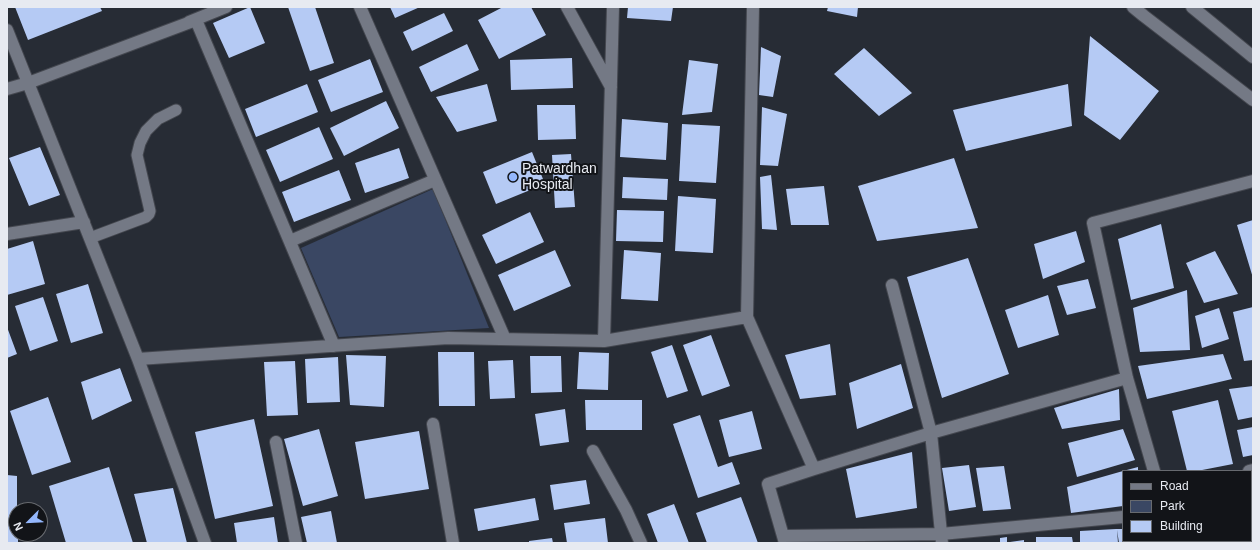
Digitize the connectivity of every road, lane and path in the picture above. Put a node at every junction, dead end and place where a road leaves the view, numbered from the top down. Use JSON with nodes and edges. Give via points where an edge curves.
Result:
{"nodes":[{"id":1,"x":226,"y":7,"type":"edge"},
{"id":2,"x":360,"y":7,"type":"edge"},
{"id":3,"x":567,"y":7,"type":"edge"},
{"id":4,"x":613,"y":7,"type":"edge"},
{"id":5,"x":753,"y":7,"type":"edge"},
{"id":6,"x":1134,"y":7,"type":"edge"},
{"id":7,"x":1192,"y":7,"type":"edge"},
{"id":8,"x":1146,"y":12,"type":"edge"},
{"id":9,"x":175,"y":28,"type":"junction"},
{"id":10,"x":7,"y":30,"type":"edge"},
{"id":11,"x":1253,"y":57,"type":"edge"},
{"id":12,"x":28,"y":83,"type":"junction"},
{"id":13,"x":611,"y":88,"type":"junction"},
{"id":14,"x":7,"y":89,"type":"edge"},
{"id":15,"x":1253,"y":100,"type":"edge"},
{"id":16,"x":176,"y":110,"type":"dead end"},
{"id":17,"x":435,"y":180,"type":"junction"},
{"id":18,"x":1253,"y":181,"type":"edge"},
{"id":19,"x":84,"y":222,"type":"junction"},
{"id":20,"x":7,"y":234,"type":"edge"},
{"id":21,"x":90,"y":238,"type":"junction"},
{"id":22,"x":290,"y":241,"type":"junction"},
{"id":23,"x":892,"y":285,"type":"dead end"},
{"id":24,"x":747,"y":317,"type":"junction"},
{"id":25,"x":505,"y":339,"type":"junction"},
{"id":26,"x":604,"y":341,"type":"junction"},
{"id":27,"x":334,"y":346,"type":"junction"},
{"id":28,"x":138,"y":359,"type":"junction"},
{"id":29,"x":1127,"y":378,"type":"junction"},
{"id":30,"x":433,"y":424,"type":"dead end"},
{"id":31,"x":931,"y":433,"type":"junction"},
{"id":32,"x":276,"y":442,"type":"dead end"},
{"id":33,"x":593,"y":451,"type":"dead end"},
{"id":34,"x":828,"y":465,"type":"junction"},
{"id":35,"x":1154,"y":470,"type":"edge"},
{"id":36,"x":1122,"y":516,"type":"edge"},
{"id":37,"x":942,"y":538,"type":"edge"},
{"id":38,"x":784,"y":540,"type":"edge"},
{"id":39,"x":205,"y":543,"type":"edge"},
{"id":40,"x":296,"y":543,"type":"edge"},
{"id":41,"x":453,"y":543,"type":"edge"},
{"id":42,"x":641,"y":543,"type":"edge"}],
"edges":[{"from":1,"to":9,"type":"street"},
{"from":2,"to":17,"type":"street"},
{"from":3,"to":13,"type":"street"},
{"from":4,"to":13,"type":"street"},
{"from":5,"to":24,"type":"street"},
{"from":6,"to":8,"type":"street"},
{"from":7,"to":11,"type":"street"},
{"from":8,"to":15,"type":"street"},
{"from":9,"to":12,"type":"street"},
{"from":9,"to":22,"type":"street","via":[[196,20]]},
{"from":10,"to":12,"type":"street"},
{"from":12,"to":14,"type":"street"},
{"from":12,"to":19,"type":"street"},
{"from":13,"to":26,"type":"street"},
{"from":16,"to":21,"type":"lane","via":[[158,120],[146,131],[140,143],[137,155],[149,214]]},
{"from":17,"to":22,"type":"street"},
{"from":17,"to":25,"type":"street"},
{"from":18,"to":29,"type":"street","via":[[1093,223]]},
{"from":19,"to":20,"type":"street"},
{"from":19,"to":21,"type":"street"},
{"from":21,"to":28,"type":"street"},
{"from":22,"to":27,"type":"street"},
{"from":23,"to":31,"type":"street"},
{"from":24,"to":26,"type":"street"},
{"from":24,"to":34,"type":"street","via":[[814,469]]},
{"from":25,"to":26,"type":"street"},
{"from":25,"to":27,"type":"street","via":[[448,338]]},
{"from":27,"to":28,"type":"street"},
{"from":28,"to":39,"type":"street"},
{"from":29,"to":31,"type":"street"},
{"from":29,"to":35,"type":"street"},
{"from":30,"to":41,"type":"street"},
{"from":31,"to":34,"type":"street"},
{"from":31,"to":37,"type":"street"},
{"from":32,"to":40,"type":"street"},
{"from":33,"to":42,"type":"street"},
{"from":34,"to":38,"type":"street","via":[[768,484]]},
{"from":36,"to":37,"type":"street"},
{"from":37,"to":38,"type":"street"}]}
